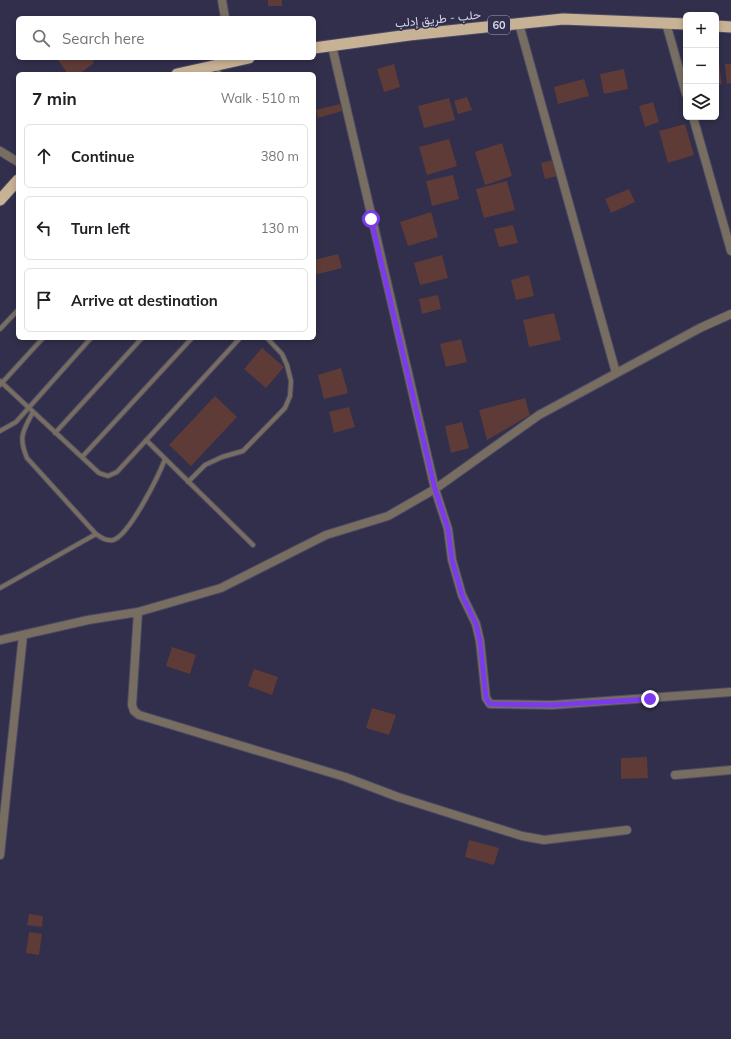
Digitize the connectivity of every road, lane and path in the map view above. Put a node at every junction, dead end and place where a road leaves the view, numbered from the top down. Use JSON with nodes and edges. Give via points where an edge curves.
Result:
{"nodes":[{"id":1,"x":222,"y":0,"type":"edge"},
{"id":2,"x":225,"y":16,"type":"edge"},
{"id":3,"x":666,"y":23,"type":"junction"},
{"id":4,"x":519,"y":24,"type":"junction"},
{"id":5,"x":683,"y":24,"type":"edge"},
{"id":6,"x":719,"y":26,"type":"edge"},
{"id":7,"x":731,"y":27,"type":"edge"},
{"id":8,"x":332,"y":46,"type":"junction"},
{"id":9,"x":316,"y":48,"type":"edge"},
{"id":10,"x":232,"y":60,"type":"edge"},
{"id":11,"x":218,"y":69,"type":"edge"},
{"id":12,"x":193,"y":72,"type":"edge"},
{"id":13,"x":683,"y":84,"type":"edge"},
{"id":14,"x":694,"y":120,"type":"edge"},
{"id":15,"x":0,"y":152,"type":"edge"},
{"id":16,"x":16,"y":161,"type":"edge"},
{"id":17,"x":16,"y":182,"type":"edge"},
{"id":18,"x":0,"y":200,"type":"edge"},
{"id":19,"x":731,"y":251,"type":"edge"},
{"id":20,"x":16,"y":312,"type":"edge"},
{"id":21,"x":731,"y":314,"type":"edge"},
{"id":22,"x":0,"y":329,"type":"edge"},
{"id":23,"x":41,"y":340,"type":"edge"},
{"id":24,"x":89,"y":340,"type":"edge"},
{"id":25,"x":140,"y":340,"type":"edge"},
{"id":26,"x":190,"y":340,"type":"edge"},
{"id":27,"x":238,"y":340,"type":"edge"},
{"id":28,"x":269,"y":340,"type":"edge"},
{"id":29,"x":616,"y":373,"type":"junction"},
{"id":30,"x":1,"y":383,"type":"edge"},
{"id":31,"x":28,"y":407,"type":"junction"},
{"id":32,"x":33,"y":412,"type":"junction"},
{"id":33,"x":0,"y":431,"type":"edge"},
{"id":34,"x":56,"y":432,"type":"junction"},
{"id":35,"x":146,"y":440,"type":"junction"},
{"id":36,"x":82,"y":457,"type":"junction"},
{"id":37,"x":165,"y":459,"type":"junction"},
{"id":38,"x":188,"y":482,"type":"junction"},
{"id":39,"x":435,"y":489,"type":"junction"},
{"id":40,"x":96,"y":534,"type":"junction"},
{"id":41,"x":253,"y":545,"type":"dead end"},
{"id":42,"x":0,"y":588,"type":"edge"},
{"id":43,"x":138,"y":612,"type":"junction"},
{"id":44,"x":23,"y":635,"type":"junction"},
{"id":45,"x":0,"y":640,"type":"edge"},
{"id":46,"x":731,"y":692,"type":"edge"},
{"id":47,"x":731,"y":770,"type":"edge"},
{"id":48,"x":675,"y":775,"type":"dead end"},
{"id":49,"x":626,"y":830,"type":"dead end"},
{"id":50,"x":0,"y":855,"type":"edge"}],
"edges":[{"from":1,"to":2,"type":"street"},
{"from":3,"to":4,"type":"highway","name":"حلب - طريق إدلب","number":"60","via":[[563,19]]},
{"from":3,"to":5,"type":"highway","name":"حلب - طريق إدلب","number":"60"},
{"from":3,"to":13,"type":"street"},
{"from":4,"to":8,"type":"highway","name":"حلب - طريق إدلب","number":"60"},
{"from":4,"to":29,"type":"street"},
{"from":6,"to":7,"type":"highway"},
{"from":8,"to":9,"type":"highway","name":"حلب - طريق إدلب","number":"60"},
{"from":8,"to":39,"type":"street"},
{"from":10,"to":11,"type":"highway"},
{"from":11,"to":12,"type":"highway"},
{"from":14,"to":19,"type":"street"},
{"from":15,"to":16,"type":"street"},
{"from":17,"to":18,"type":"highway"},
{"from":20,"to":22,"type":"lane"},
{"from":21,"to":29,"type":"street"},
{"from":23,"to":30,"type":"lane"},
{"from":24,"to":31,"type":"lane"},
{"from":25,"to":34,"type":"lane"},
{"from":26,"to":36,"type":"lane"},
{"from":27,"to":35,"type":"lane"},
{"from":28,"to":38,"type":"lane","via":[[282,354],[287,365],[291,381],[286,408],[243,451],[205,465]]},
{"from":29,"to":39,"type":"street","via":[[539,415]]},
{"from":30,"to":31,"type":"lane"},
{"from":31,"to":32,"type":"lane"},
{"from":31,"to":33,"type":"lane","via":[[16,422]]},
{"from":32,"to":34,"type":"lane"},
{"from":32,"to":40,"type":"lane","via":[[22,436],[22,446],[27,458]]},
{"from":34,"to":36,"type":"lane"},
{"from":35,"to":36,"type":"lane","via":[[117,472],[108,476],[99,473]]},
{"from":35,"to":37,"type":"lane"},
{"from":37,"to":38,"type":"lane"},
{"from":37,"to":40,"type":"lane","via":[[159,476],[122,534],[114,540],[105,540]]},
{"from":38,"to":41,"type":"lane"},
{"from":39,"to":43,"type":"street","via":[[388,516],[326,535],[221,588]]},
{"from":39,"to":46,"type":"street","via":[[448,529],[452,560],[462,595],[476,624],[486,698],[490,704],[552,705]]},
{"from":40,"to":42,"type":"lane"},
{"from":43,"to":44,"type":"street"},
{"from":43,"to":49,"type":"street","via":[[132,705],[140,715],[522,836],[544,840]]},
{"from":44,"to":45,"type":"street"},
{"from":44,"to":50,"type":"street"},
{"from":47,"to":48,"type":"street"}]}
